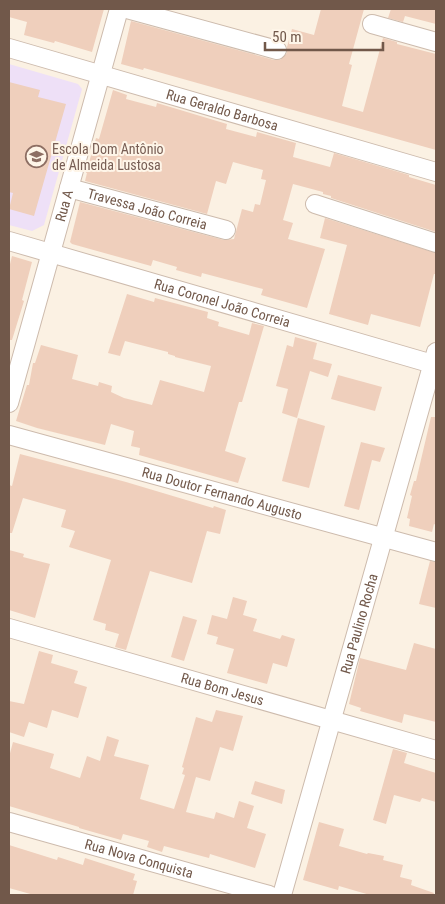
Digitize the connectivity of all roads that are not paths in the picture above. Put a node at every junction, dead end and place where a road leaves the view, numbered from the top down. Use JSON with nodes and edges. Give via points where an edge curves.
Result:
{"nodes":[{"id":1,"x":119,"y":9,"type":"edge"},
{"id":2,"x":127,"y":9,"type":"edge"},
{"id":3,"x":372,"y":24,"type":"dead end"},
{"id":4,"x":436,"y":42,"type":"edge"},
{"id":5,"x":9,"y":48,"type":"edge"},
{"id":6,"x":277,"y":50,"type":"dead end"},
{"id":7,"x":101,"y":74,"type":"junction"},
{"id":8,"x":436,"y":172,"type":"edge"},
{"id":9,"x":70,"y":188,"type":"junction"},
{"id":10,"x":315,"y":204,"type":"dead end"},
{"id":11,"x":226,"y":230,"type":"dead end"},
{"id":12,"x":9,"y":241,"type":"edge"},
{"id":13,"x":436,"y":243,"type":"edge"},
{"id":14,"x":51,"y":253,"type":"junction"},
{"id":15,"x":435,"y":360,"type":"edge"},
{"id":16,"x":9,"y":403,"type":"edge"},
{"id":17,"x":9,"y":434,"type":"edge"},
{"id":18,"x":383,"y":538,"type":"junction"},
{"id":19,"x":436,"y":552,"type":"edge"},
{"id":20,"x":9,"y":628,"type":"edge"},
{"id":21,"x":331,"y":720,"type":"junction"},
{"id":22,"x":436,"y":750,"type":"edge"},
{"id":23,"x":9,"y":822,"type":"edge"},
{"id":24,"x":269,"y":895,"type":"edge"},
{"id":25,"x":282,"y":895,"type":"edge"}],
"edges":[{"from":1,"to":7,"type":"street","name":"Rua A"},
{"from":2,"to":6,"type":"street"},
{"from":3,"to":4,"type":"street"},
{"from":5,"to":7,"type":"street","name":"Rua Geraldo Barbosa"},
{"from":7,"to":8,"type":"street","name":"Rua Geraldo Barbosa"},
{"from":7,"to":9,"type":"street","name":"Rua A"},
{"from":9,"to":11,"type":"street","name":"Travessa João Correia"},
{"from":9,"to":14,"type":"street","name":"Rua A"},
{"from":10,"to":13,"type":"street"},
{"from":12,"to":14,"type":"street","name":"Rua Coronel João Correia"},
{"from":14,"to":15,"type":"street","name":"Rua Coronel João Correia"},
{"from":14,"to":16,"type":"street","name":"Rua A"},
{"from":15,"to":18,"type":"street","name":"Rua Paulino Rocha"},
{"from":17,"to":18,"type":"street","name":"Rua Doutor Fernando Augusto"},
{"from":18,"to":19,"type":"street","name":"Rua Doutor Fernando Augusto"},
{"from":18,"to":21,"type":"street","name":"Rua Paulino Rocha"},
{"from":20,"to":21,"type":"street","name":"Rua Bom Jesus"},
{"from":21,"to":22,"type":"street","name":"Rua Bom Jesus"},
{"from":21,"to":25,"type":"street","name":"Rua Paulino Rocha"},
{"from":23,"to":24,"type":"street","name":"Rua Nova Conquista"}]}
